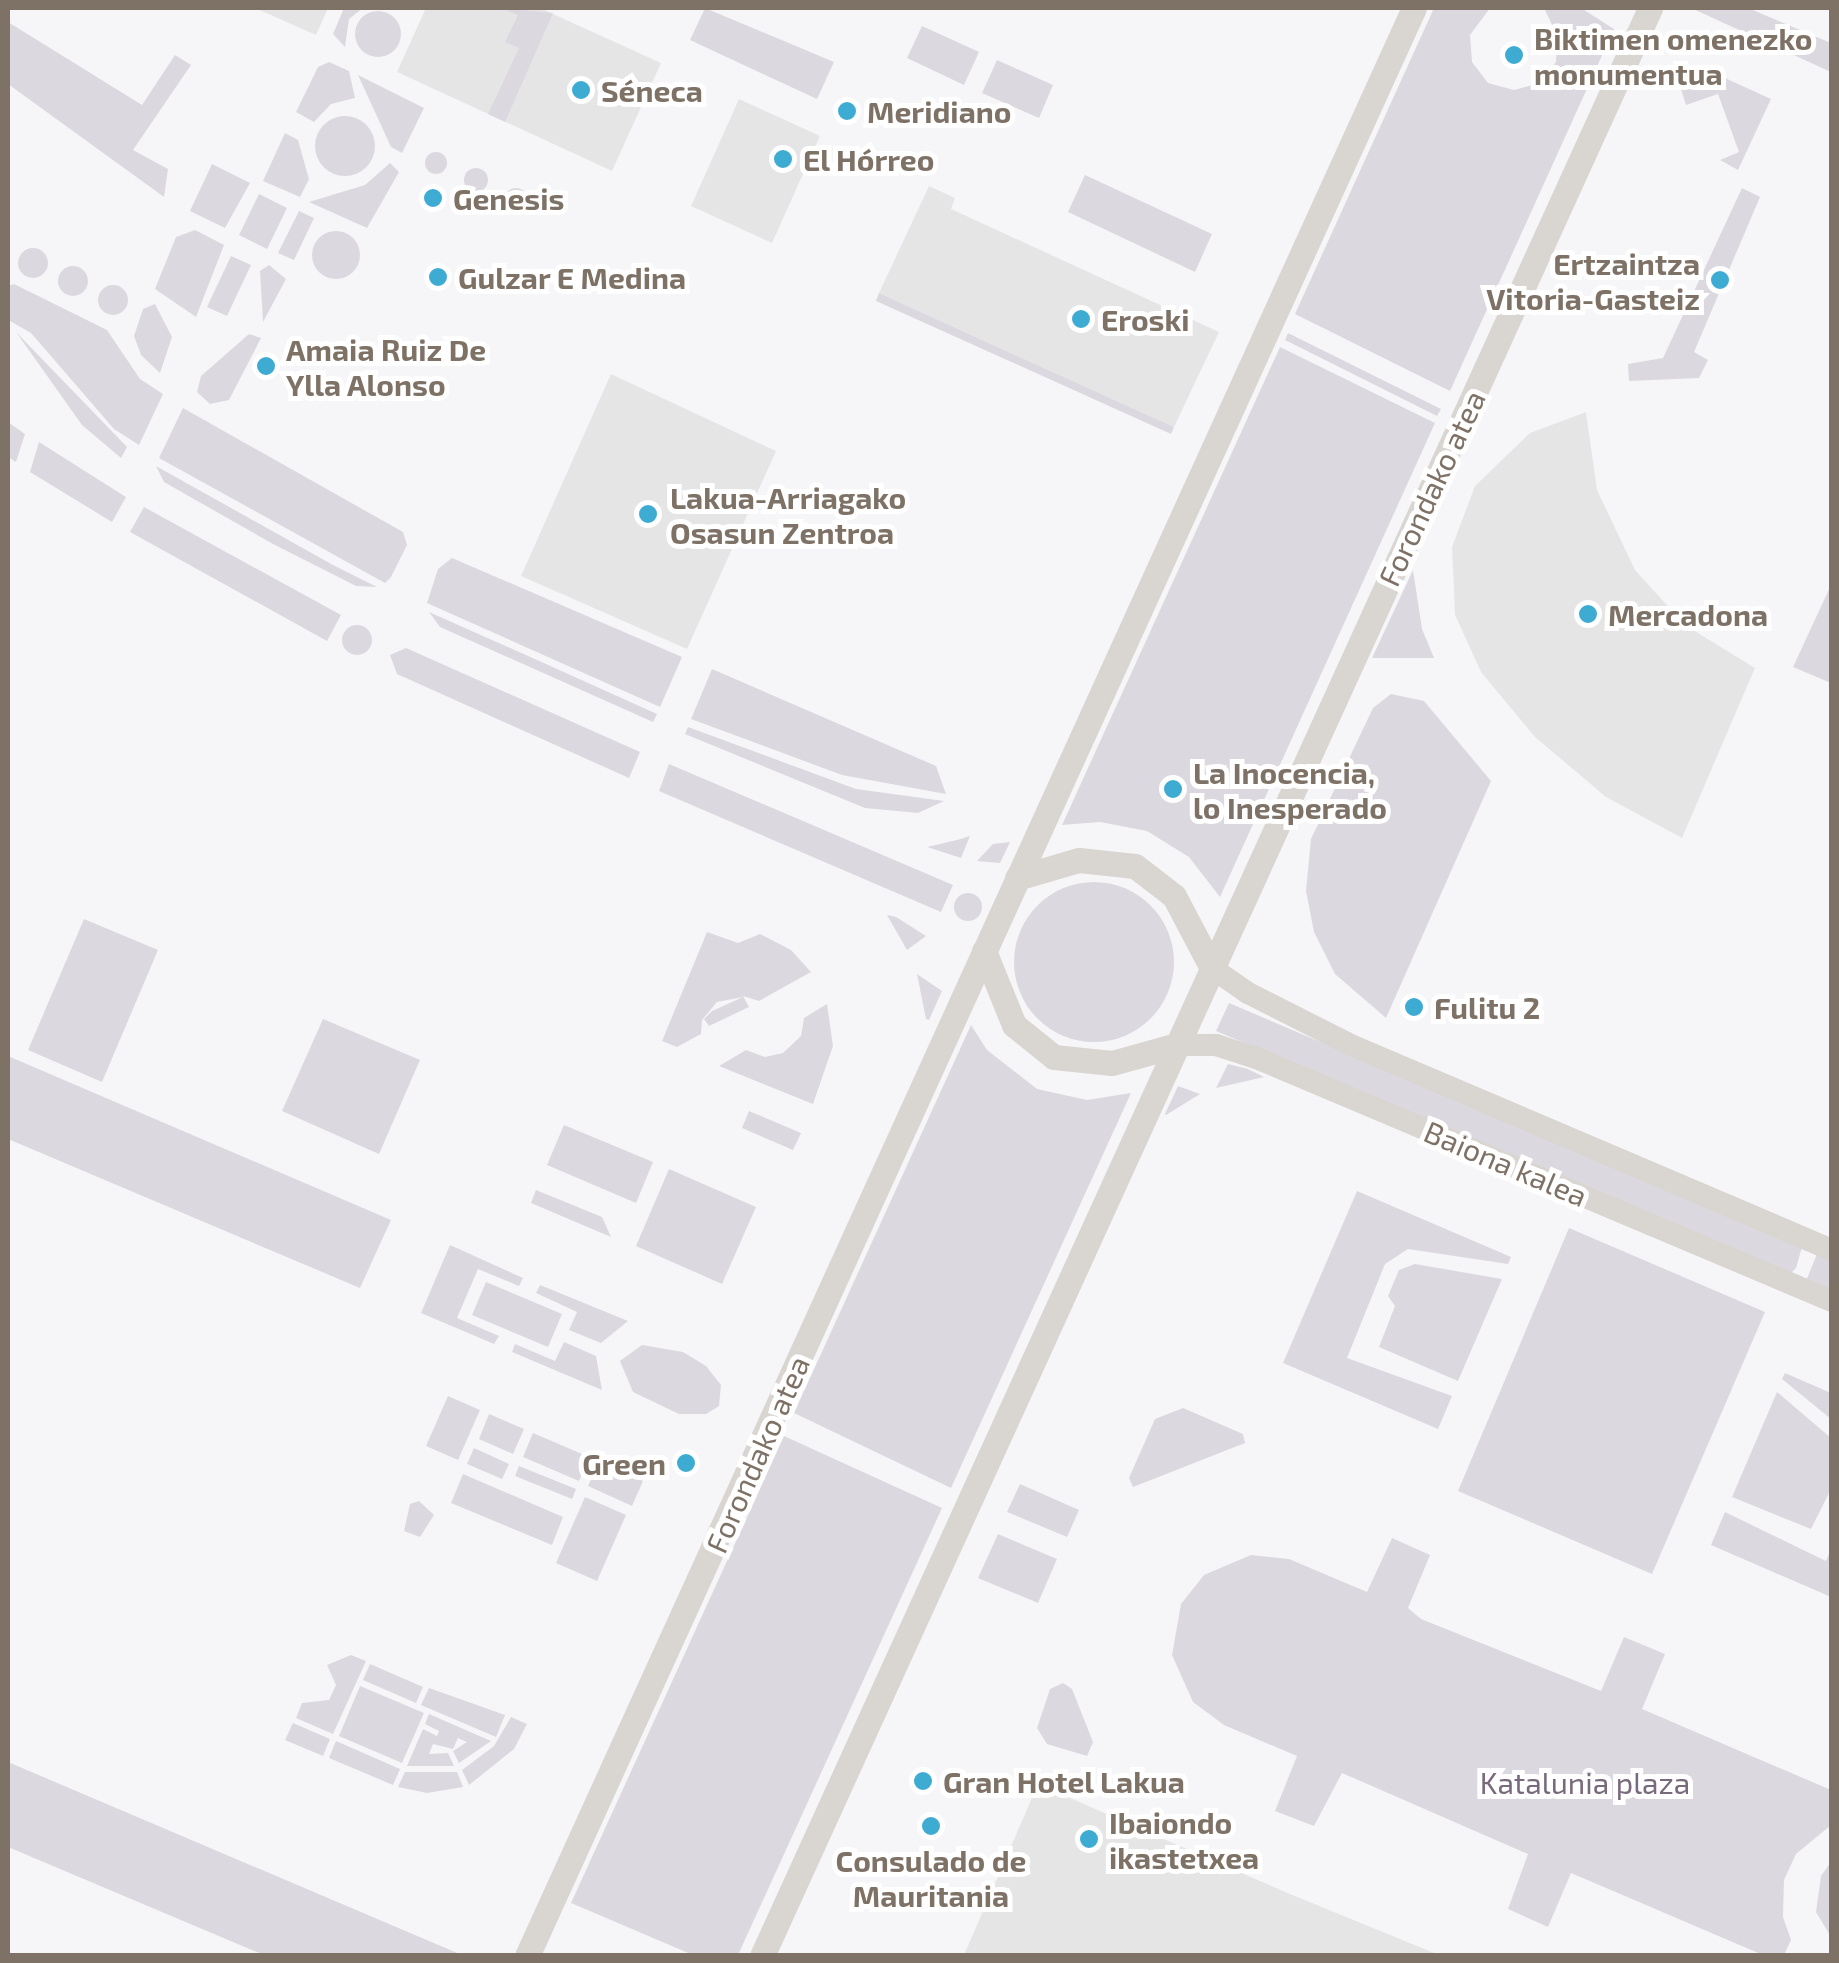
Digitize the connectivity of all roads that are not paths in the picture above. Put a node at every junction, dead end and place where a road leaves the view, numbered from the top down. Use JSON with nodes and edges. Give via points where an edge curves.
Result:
{"nodes":[{"id":1,"x":1414,"y":8,"type":"edge"},
{"id":2,"x":1650,"y":8,"type":"edge"},
{"id":3,"x":1017,"y":878,"type":"junction"},
{"id":4,"x":984,"y":951,"type":"junction"},
{"id":5,"x":1212,"y":968,"type":"junction"},
{"id":6,"x":1177,"y":1045,"type":"junction"},
{"id":7,"x":1832,"y":1250,"type":"edge"},
{"id":8,"x":1832,"y":1301,"type":"edge"},
{"id":9,"x":527,"y":1956,"type":"edge"},
{"id":10,"x":762,"y":1956,"type":"edge"}],
"edges":[{"from":1,"to":3,"type":"main road","name":"Forondako atea"},
{"from":2,"to":5,"type":"main road","name":"Forondako atea"},
{"from":3,"to":4,"type":"main road","name":"Forondako atea"},
{"from":3,"to":5,"type":"main road","via":[[1078,860],[1135,866],[1174,896]]},
{"from":4,"to":6,"type":"main road","via":[[1014,1025],[1054,1057],[1112,1063]]},
{"from":4,"to":9,"type":"main road","name":"Forondako atea"},
{"from":5,"to":6,"type":"main road","name":"Forondako atea"},
{"from":5,"to":7,"type":"street","name":"Baiona kalea","via":[[1248,994],[1351,1045]]},
{"from":6,"to":8,"type":"street","name":"Baiona kalea","via":[[1216,1045],[1271,1064]]},
{"from":6,"to":10,"type":"main road","name":"Forondako atea"}]}
